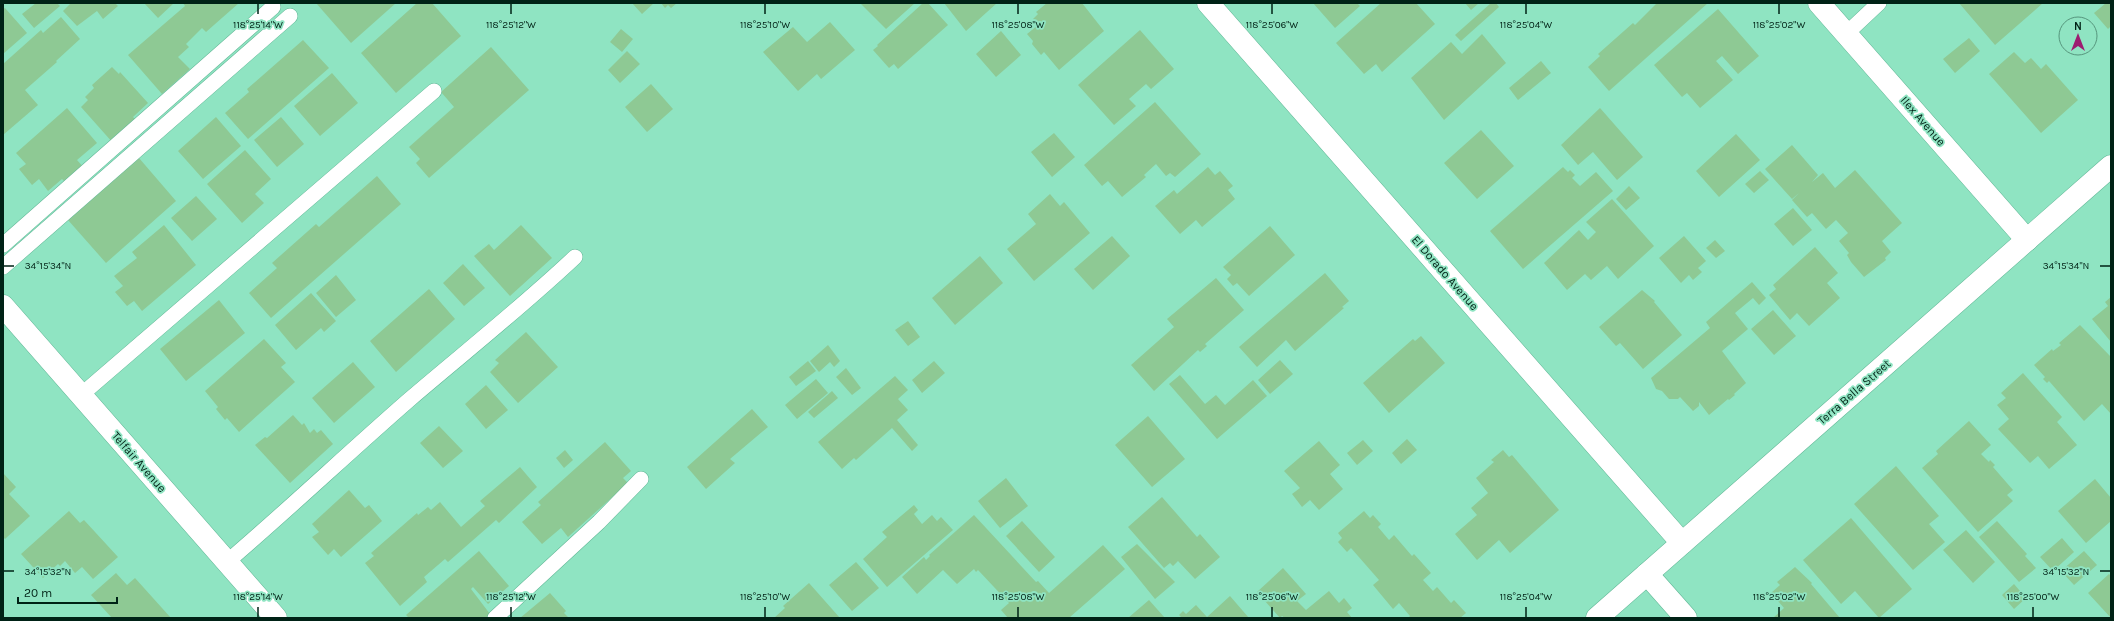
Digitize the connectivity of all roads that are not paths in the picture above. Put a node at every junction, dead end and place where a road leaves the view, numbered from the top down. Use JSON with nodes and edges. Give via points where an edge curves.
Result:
{"nodes":[{"id":1,"x":1208,"y":3,"type":"edge"},
{"id":2,"x":1819,"y":3,"type":"edge"},
{"id":3,"x":1879,"y":3,"type":"edge"},
{"id":4,"x":273,"y":7,"type":"dead end"},
{"id":5,"x":290,"y":16,"type":"dead end"},
{"id":6,"x":1846,"y":34,"type":"junction"},
{"id":7,"x":434,"y":91,"type":"dead end"},
{"id":8,"x":2111,"y":166,"type":"edge"},
{"id":9,"x":2027,"y":240,"type":"junction"},
{"id":10,"x":3,"y":245,"type":"edge"},
{"id":11,"x":575,"y":257,"type":"dead end"},
{"id":12,"x":3,"y":267,"type":"edge"},
{"id":13,"x":3,"y":306,"type":"edge"},
{"id":14,"x":81,"y":395,"type":"junction"},
{"id":15,"x":641,"y":479,"type":"dead end"},
{"id":16,"x":1682,"y":543,"type":"junction"},
{"id":17,"x":227,"y":562,"type":"junction"},
{"id":18,"x":1647,"y":574,"type":"junction"},
{"id":19,"x":276,"y":618,"type":"edge"},
{"id":20,"x":496,"y":618,"type":"edge"},
{"id":21,"x":1597,"y":618,"type":"edge"},
{"id":22,"x":1686,"y":618,"type":"edge"}],
"edges":[{"from":1,"to":16,"type":"street","name":"El Dorado Avenue"},
{"from":2,"to":6,"type":"street","name":"Ilex Avenue"},
{"from":3,"to":6,"type":"lane"},
{"from":4,"to":10,"type":"lane"},
{"from":5,"to":12,"type":"lane"},
{"from":6,"to":9,"type":"street","name":"Ilex Avenue"},
{"from":7,"to":14,"type":"lane"},
{"from":8,"to":9,"type":"street","name":"Terra Bella Street"},
{"from":9,"to":16,"type":"street","name":"Terra Bella Street"},
{"from":11,"to":17,"type":"lane","via":[[536,294],[409,400]]},
{"from":13,"to":14,"type":"street","name":"Telfair Avenue"},
{"from":14,"to":17,"type":"street","name":"Telfair Avenue"},
{"from":15,"to":20,"type":"lane"},
{"from":16,"to":18,"type":"street","name":"Terra Bella Street"},
{"from":17,"to":19,"type":"street","name":"Telfair Avenue"},
{"from":18,"to":21,"type":"street","name":"Terra Bella Street"},
{"from":18,"to":22,"type":"street"}]}
